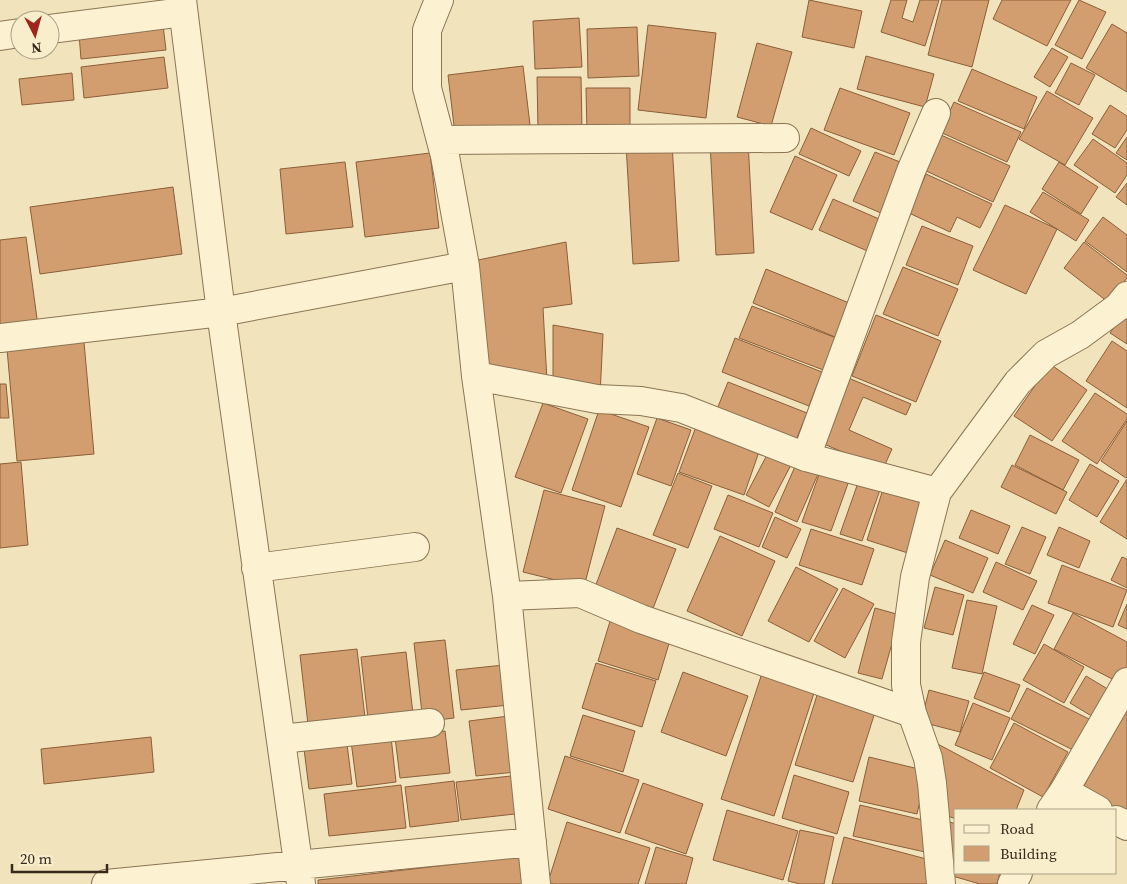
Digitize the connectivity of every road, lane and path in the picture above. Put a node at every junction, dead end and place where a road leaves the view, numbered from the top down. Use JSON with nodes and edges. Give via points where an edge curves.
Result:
{"nodes":[{"id":1,"x":439,"y":0,"type":"edge"},
{"id":2,"x":182,"y":6,"type":"edge"},
{"id":3,"x":60,"y":27,"type":"edge"},
{"id":4,"x":936,"y":113,"type":"dead end"},
{"id":5,"x":785,"y":138,"type":"dead end"},
{"id":6,"x":441,"y":140,"type":"junction"},
{"id":7,"x":465,"y":266,"type":"junction"},
{"id":8,"x":1124,"y":304,"type":"edge"},
{"id":9,"x":221,"y":312,"type":"junction"},
{"id":10,"x":0,"y":338,"type":"edge"},
{"id":11,"x":476,"y":376,"type":"junction"},
{"id":12,"x":806,"y":456,"type":"junction"},
{"id":13,"x":938,"y":492,"type":"junction"},
{"id":14,"x":415,"y":547,"type":"dead end"},
{"id":15,"x":256,"y":568,"type":"junction"},
{"id":16,"x":506,"y":596,"type":"junction"},
{"id":17,"x":1127,"y":682,"type":"edge"},
{"id":18,"x":912,"y":712,"type":"junction"},
{"id":19,"x":430,"y":723,"type":"dead end"},
{"id":20,"x":281,"y":739,"type":"junction"},
{"id":21,"x":1057,"y":801,"type":"edge"},
{"id":22,"x":1093,"y":809,"type":"edge"},
{"id":23,"x":532,"y":842,"type":"junction"},
{"id":24,"x":299,"y":874,"type":"edge"},
{"id":25,"x":106,"y":884,"type":"edge"},
{"id":26,"x":536,"y":884,"type":"edge"},
{"id":27,"x":941,"y":884,"type":"edge"}],
"edges":[{"from":1,"to":6,"type":"street","via":[[427,30],[427,88]]},
{"from":2,"to":3,"type":"street"},
{"from":2,"to":9,"type":"street"},
{"from":4,"to":12,"type":"street","via":[[911,171]]},
{"from":5,"to":6,"type":"street"},
{"from":6,"to":7,"type":"street"},
{"from":7,"to":9,"type":"street"},
{"from":7,"to":11,"type":"street"},
{"from":8,"to":13,"type":"street","via":[[1046,354],[1018,382]]},
{"from":9,"to":10,"type":"street"},
{"from":9,"to":15,"type":"street"},
{"from":11,"to":12,"type":"street","via":[[597,399],[641,401],[681,408]]},
{"from":11,"to":16,"type":"street"},
{"from":12,"to":13,"type":"street"},
{"from":13,"to":18,"type":"street","via":[[915,577],[906,642],[906,685]]},
{"from":14,"to":15,"type":"street"},
{"from":15,"to":20,"type":"street"},
{"from":16,"to":18,"type":"street","via":[[580,593],[641,619]]},
{"from":16,"to":23,"type":"street"},
{"from":17,"to":21,"type":"street"},
{"from":18,"to":27,"type":"street","via":[[928,758]]},
{"from":19,"to":20,"type":"street"},
{"from":20,"to":24,"type":"street"},
{"from":21,"to":22,"type":"street"},
{"from":23,"to":24,"type":"street"},
{"from":23,"to":26,"type":"street"},
{"from":24,"to":25,"type":"street"}]}
